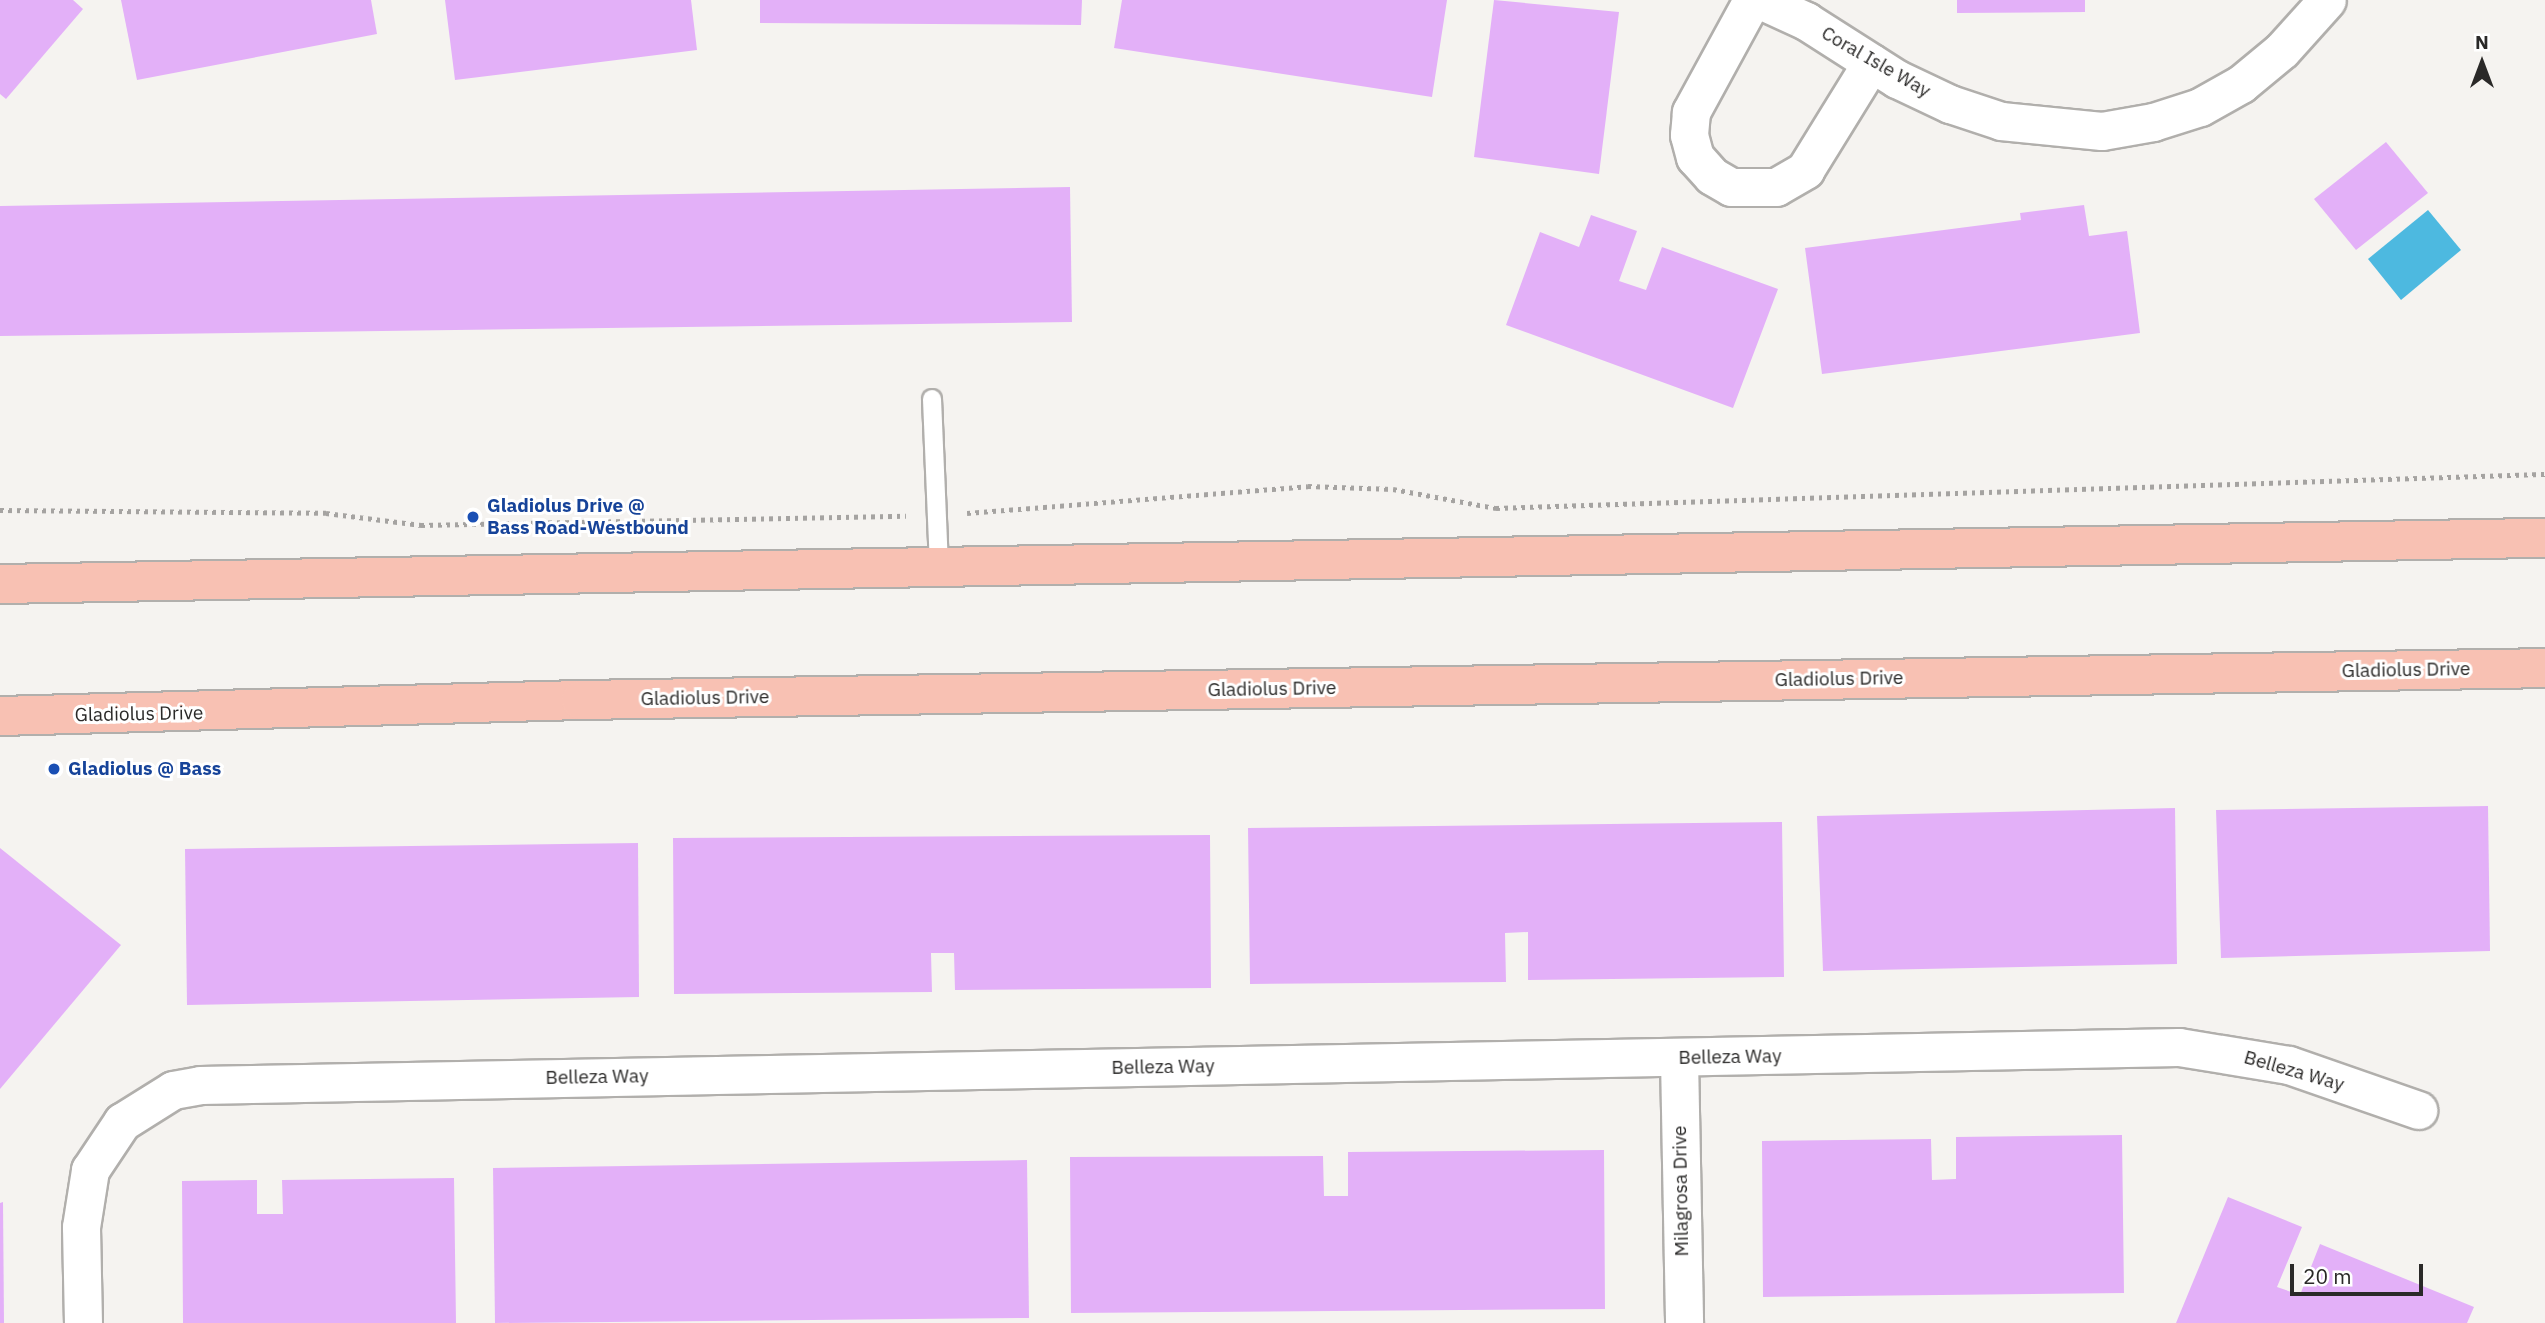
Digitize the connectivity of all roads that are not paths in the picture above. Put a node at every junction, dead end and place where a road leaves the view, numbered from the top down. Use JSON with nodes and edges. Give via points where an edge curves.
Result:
{"nodes":[{"id":1,"x":1752,"y":0,"type":"edge"},
{"id":2,"x":1760,"y":0,"type":"edge"},
{"id":3,"x":2327,"y":0,"type":"edge"},
{"id":4,"x":1812,"y":10,"type":"edge"},
{"id":5,"x":1871,"y":63,"type":"junction"},
{"id":6,"x":932,"y":399,"type":"dead end"},
{"id":7,"x":2545,"y":538,"type":"edge"},
{"id":8,"x":939,"y":566,"type":"junction"},
{"id":9,"x":0,"y":584,"type":"edge"},
{"id":10,"x":2545,"y":668,"type":"edge"},
{"id":11,"x":0,"y":716,"type":"edge"},
{"id":12,"x":1679,"y":1058,"type":"junction"},
{"id":13,"x":2418,"y":1110,"type":"dead end"},
{"id":14,"x":83,"y":1323,"type":"edge"},
{"id":15,"x":1684,"y":1323,"type":"edge"}],
"edges":[{"from":1,"to":5,"type":"street","via":[[1691,112],[1689,135],[1695,157],[1712,176],[1731,187],[1776,187],[1805,170]]},
{"from":2,"to":4,"type":"street","name":"Coral Isle Way"},
{"from":3,"to":5,"type":"street","name":"Coral Isle Way","via":[[2282,50],[2241,84],[2200,107],[2102,131],[2001,121],[1950,104]]},
{"from":4,"to":5,"type":"street","name":"Coral Isle Way"},
{"from":6,"to":8,"type":"lane"},
{"from":7,"to":8,"type":"main road"},
{"from":8,"to":9,"type":"main road"},
{"from":10,"to":11,"type":"main road","name":"Gladiolus Drive","via":[[581,700]]},
{"from":12,"to":13,"type":"street","name":"Belleza Way","via":[[2179,1047],[2289,1065]]},
{"from":12,"to":14,"type":"street","name":"Belleza Way","via":[[200,1084],[164,1095],[122,1122],[90,1170],[80,1227]]},
{"from":12,"to":15,"type":"street","name":"Milagrosa Drive"}]}
